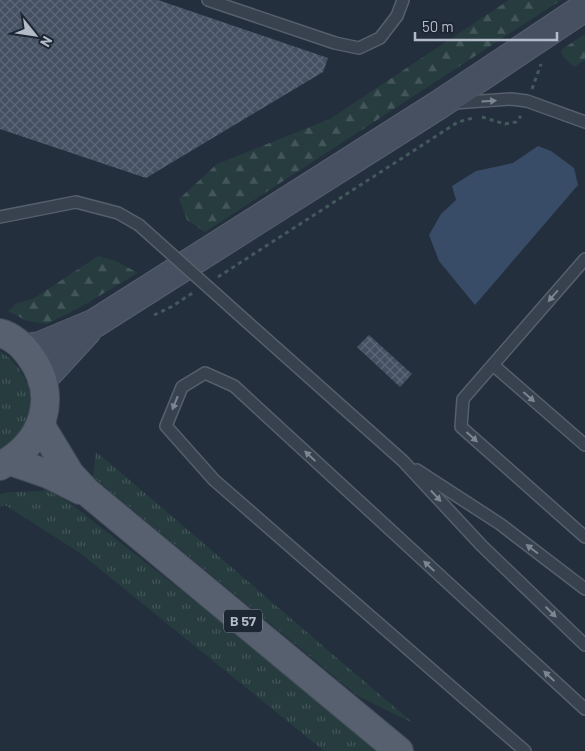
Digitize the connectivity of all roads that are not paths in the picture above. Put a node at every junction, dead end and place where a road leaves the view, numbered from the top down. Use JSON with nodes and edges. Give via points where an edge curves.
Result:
{"nodes":[{"id":1,"x":208,"y":0,"type":"edge"},
{"id":2,"x":403,"y":0,"type":"edge"},
{"id":3,"x":585,"y":7,"type":"edge"},
{"id":4,"x":440,"y":104,"type":"junction"},
{"id":5,"x":585,"y":122,"type":"edge"},
{"id":6,"x":0,"y":217,"type":"edge"},
{"id":7,"x":585,"y":259,"type":"edge"},
{"id":8,"x":95,"y":323,"type":"junction"},
{"id":9,"x":0,"y":332,"type":"edge"},
{"id":10,"x":25,"y":348,"type":"junction"},
{"id":11,"x":493,"y":365,"type":"junction"},
{"id":12,"x":42,"y":380,"type":"junction"},
{"id":13,"x":40,"y":426,"type":"junction"},
{"id":14,"x":585,"y":445,"type":"edge"},
{"id":15,"x":403,"y":461,"type":"junction"},
{"id":16,"x":5,"y":464,"type":"edge"},
{"id":17,"x":87,"y":492,"type":"junction"},
{"id":18,"x":585,"y":537,"type":"edge"},
{"id":19,"x":585,"y":589,"type":"edge"},
{"id":20,"x":585,"y":645,"type":"edge"},
{"id":21,"x":585,"y":709,"type":"edge"},
{"id":22,"x":399,"y":751,"type":"edge"},
{"id":23,"x":525,"y":751,"type":"edge"}],
"edges":[{"from":1,"to":2,"type":"lane","via":[[335,43],[359,48],[380,38],[398,16]]},
{"from":3,"to":4,"type":"main road"},
{"from":4,"to":5,"type":"lane","one_way":true,"via":[[511,99],[527,101]]},
{"from":4,"to":8,"type":"main road"},
{"from":6,"to":15,"type":"lane","bridge":true,"via":[[76,202],[118,213],[138,225]]},
{"from":7,"to":11,"type":"lane","one_way":true},
{"from":8,"to":10,"type":"main road","via":[[40,346]]},
{"from":8,"to":12,"type":"main road"},
{"from":9,"to":10,"type":"main road","number":"B 57"},
{"from":10,"to":12,"type":"main road","number":"B 57","via":[[37,365]]},
{"from":11,"to":14,"type":"lane","one_way":true},
{"from":11,"to":18,"type":"lane","one_way":true,"via":[[463,399],[462,427]]},
{"from":12,"to":13,"type":"main road","number":"B 57","via":[[45,406]]},
{"from":13,"to":16,"type":"main road","number":"B 57","via":[[30,444]]},
{"from":13,"to":17,"type":"main road","number":"B 57","via":[[70,474]]},
{"from":19,"to":15,"type":"lane","one_way":true,"via":[[500,524]]},
{"from":15,"to":20,"type":"lane","one_way":true,"via":[[482,546]]},
{"from":16,"to":17,"type":"main road","number":"B 57","via":[[48,474]]},
{"from":17,"to":22,"type":"main road","number":"B 57"},
{"from":21,"to":23,"type":"lane","one_way":true,"via":[[234,386],[205,373],[182,387],[166,426],[214,480]]}]}
